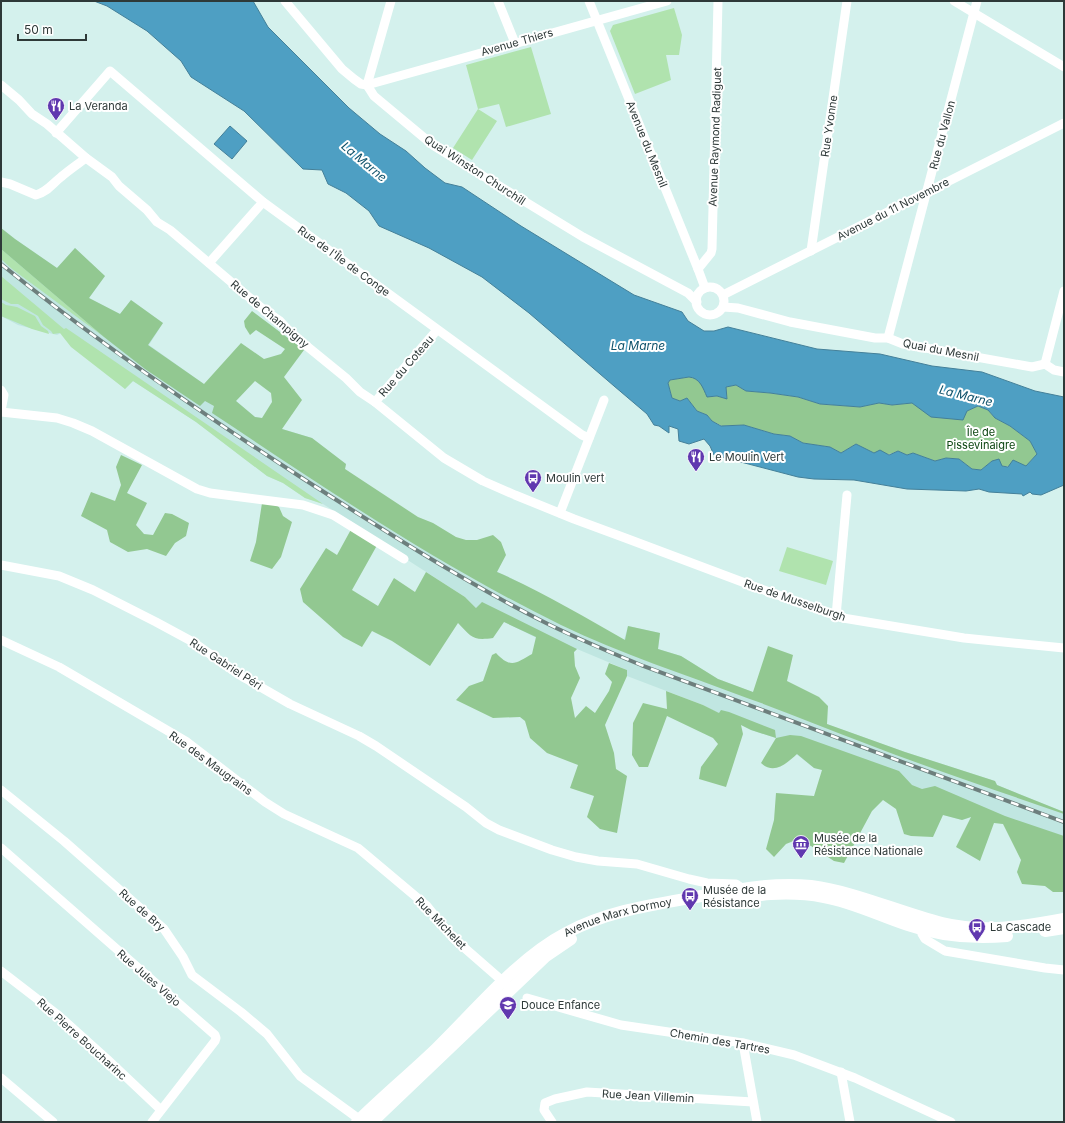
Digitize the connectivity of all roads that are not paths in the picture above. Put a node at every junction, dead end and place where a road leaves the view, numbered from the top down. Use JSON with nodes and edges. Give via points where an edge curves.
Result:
{"nodes":[{"id":1,"x":285,"y":1,"type":"edge"},
{"id":2,"x":391,"y":1,"type":"edge"},
{"id":3,"x":498,"y":1,"type":"edge"},
{"id":4,"x":589,"y":1,"type":"edge"},
{"id":5,"x":667,"y":1,"type":"edge"},
{"id":6,"x":718,"y":1,"type":"edge"},
{"id":7,"x":847,"y":1,"type":"edge"},
{"id":8,"x":954,"y":1,"type":"edge"},
{"id":9,"x":977,"y":1,"type":"edge"},
{"id":10,"x":974,"y":13,"type":"junction"},
{"id":11,"x":597,"y":20,"type":"junction"},
{"id":12,"x":515,"y":43,"type":"junction"},
{"id":13,"x":1064,"y":67,"type":"edge"},
{"id":14,"x":1,"y":85,"type":"edge"},
{"id":15,"x":367,"y":85,"type":"junction"},
{"id":16,"x":1064,"y":123,"type":"edge"},
{"id":17,"x":56,"y":133,"type":"junction"},
{"id":18,"x":86,"y":158,"type":"junction"},
{"id":19,"x":1,"y":182,"type":"edge"},
{"id":20,"x":927,"y":191,"type":"junction"},
{"id":21,"x":263,"y":202,"type":"junction"},
{"id":22,"x":811,"y":251,"type":"junction"},
{"id":23,"x":209,"y":263,"type":"junction"},
{"id":24,"x":698,"y":269,"type":"junction"},
{"id":25,"x":705,"y":288,"type":"junction"},
{"id":26,"x":1064,"y":291,"type":"edge"},
{"id":27,"x":723,"y":295,"type":"junction"},
{"id":28,"x":697,"y":302,"type":"junction"},
{"id":29,"x":723,"y":307,"type":"junction"},
{"id":30,"x":437,"y":330,"type":"junction"},
{"id":31,"x":888,"y":338,"type":"junction"},
{"id":32,"x":1045,"y":364,"type":"junction"},
{"id":33,"x":1064,"y":372,"type":"edge"},
{"id":34,"x":1,"y":390,"type":"edge"},
{"id":35,"x":604,"y":400,"type":"dead end"},
{"id":36,"x":375,"y":402,"type":"junction"},
{"id":37,"x":1,"y":411,"type":"edge"},
{"id":38,"x":589,"y":438,"type":"junction"},
{"id":39,"x":847,"y":495,"type":"dead end"},
{"id":40,"x":560,"y":513,"type":"junction"},
{"id":41,"x":404,"y":559,"type":"dead end"},
{"id":42,"x":1,"y":565,"type":"edge"},
{"id":43,"x":836,"y":616,"type":"junction"},
{"id":44,"x":1,"y":640,"type":"edge"},
{"id":45,"x":1064,"y":648,"type":"edge"},
{"id":46,"x":1,"y":790,"type":"edge"},
{"id":47,"x":1,"y":848,"type":"edge"},
{"id":48,"x":378,"y":864,"type":"joint"},
{"id":49,"x":744,"y":893,"type":"junction"},
{"id":50,"x":1064,"y":919,"type":"edge"},
{"id":51,"x":925,"y":924,"type":"junction"},
{"id":52,"x":1064,"y":928,"type":"edge"},
{"id":53,"x":1064,"y":970,"type":"edge"},
{"id":54,"x":1,"y":971,"type":"edge"},
{"id":55,"x":507,"y":985,"type":"junction"},
{"id":56,"x":527,"y":998,"type":"dead end"},
{"id":57,"x":743,"y":1043,"type":"junction"},
{"id":58,"x":841,"y":1072,"type":"junction"},
{"id":59,"x":1,"y":1078,"type":"edge"},
{"id":60,"x":753,"y":1102,"type":"junction"},
{"id":61,"x":161,"y":1110,"type":"junction"},
{"id":62,"x":358,"y":1121,"type":"edge"},
{"id":63,"x":375,"y":1121,"type":"edge"},
{"id":64,"x":53,"y":1122,"type":"edge"},
{"id":65,"x":152,"y":1122,"type":"edge"},
{"id":66,"x":552,"y":1122,"type":"edge"},
{"id":67,"x":756,"y":1122,"type":"edge"},
{"id":68,"x":850,"y":1122,"type":"edge"},
{"id":69,"x":951,"y":1122,"type":"edge"}],
"edges":[{"from":1,"to":15,"type":"street","name":"Quai Winston Churchill","via":[[342,69],[361,84]]},
{"from":2,"to":15,"type":"street"},
{"from":3,"to":12,"type":"street"},
{"from":4,"to":11,"type":"street","name":"Avenue du Mesnil"},
{"from":5,"to":11,"type":"street","name":"Avenue Thiers"},
{"from":6,"to":24,"type":"street","name":"Avenue Raymond Radiguet","via":[[712,249]]},
{"from":7,"to":22,"type":"street","name":"Rue Yvonne"},
{"from":8,"to":10,"type":"street"},
{"from":9,"to":10,"type":"street","name":"Rue du Vallon"},
{"from":10,"to":13,"type":"street"},
{"from":10,"to":20,"type":"street","name":"Rue du Vallon"},
{"from":11,"to":12,"type":"street","name":"Avenue Thiers"},
{"from":11,"to":24,"type":"street","name":"Avenue du Mesnil"},
{"from":12,"to":15,"type":"street","name":"Avenue Thiers"},
{"from":14,"to":17,"type":"street","name":"Rue de Champigny"},
{"from":15,"to":28,"type":"street","name":"Quai Winston Churchill","via":[[374,96],[434,146],[583,238],[688,293]]},
{"from":16,"to":20,"type":"street","name":"Avenue du 11 Novembre"},
{"from":17,"to":18,"type":"street","name":"Rue de Champigny"},
{"from":17,"to":21,"type":"street","name":"Rue de l'Île de Conge","via":[[110,71]]},
{"from":18,"to":19,"type":"street","via":[[59,178],[54,185],[36,195]]},
{"from":18,"to":23,"type":"street","name":"Rue de Champigny","via":[[112,177],[157,222]]},
{"from":20,"to":22,"type":"street","name":"Avenue du 11 Novembre"},
{"from":20,"to":31,"type":"street","name":"Rue du Vallon"},
{"from":21,"to":23,"type":"street"},
{"from":21,"to":30,"type":"street","name":"Rue de l'Île de Conge"},
{"from":22,"to":27,"type":"street","name":"Avenue du 11 Novembre"},
{"from":23,"to":36,"type":"street","name":"Rue de Champigny"},
{"from":24,"to":25,"type":"street","name":"Avenue du Mesnil"},
{"from":25,"to":27,"type":"street","via":[[717,289]]},
{"from":25,"to":28,"type":"street","via":[[699,294]]},
{"from":26,"to":32,"type":"street"},
{"from":27,"to":29,"type":"street"},
{"from":28,"to":29,"type":"street","via":[[700,310],[708,314],[716,313]]},
{"from":29,"to":31,"type":"street","name":"Quai du Mesnil","via":[[738,308],[790,322],[875,338]]},
{"from":30,"to":36,"type":"street","name":"Rue du Coteau"},
{"from":30,"to":38,"type":"street","name":"Rue de l'Île de Conge"},
{"from":31,"to":32,"type":"street","name":"Quai du Mesnil","via":[[903,344],[1032,367]]},
{"from":32,"to":33,"type":"street","name":"Quai du Mesnil","via":[[1054,370]]},
{"from":34,"to":37,"type":"street","via":[[4,395]]},
{"from":35,"to":38,"type":"street"},
{"from":36,"to":40,"type":"street","name":"Rue de Champigny","via":[[424,443],[457,466],[483,481]]},
{"from":37,"to":41,"type":"street","via":[[57,418],[73,423],[197,489],[210,493],[303,505],[333,515]]},
{"from":38,"to":40,"type":"street"},
{"from":39,"to":43,"type":"street"},
{"from":40,"to":43,"type":"street","name":"Rue de Musselburgh"},
{"from":42,"to":49,"type":"street","name":"Rue Gabriel Péri","via":[[59,576],[142,615],[192,642],[238,674],[290,704],[359,736],[486,823],[518,838],[576,857],[637,864],[707,883],[736,884]]},
{"from":43,"to":45,"type":"street","name":"Rue de Musselburgh","via":[[964,638]]},
{"from":44,"to":48,"type":"street","name":"Rue des Maugrains","via":[[59,667],[187,742],[265,802],[284,814],[358,848]]},
{"from":46,"to":62,"type":"street","name":"Rue de Bry","via":[[164,928],[192,975],[242,1012],[266,1034],[300,1076]]},
{"from":47,"to":61,"type":"street","name":"Rue Jules Viejo","via":[[215,1035],[215,1042]]},
{"from":48,"to":55,"type":"street","name":"Rue Michelet","via":[[427,906],[452,937]]},
{"from":49,"to":51,"type":"main road","name":"Avenue Marx Dormoy","via":[[775,885],[811,886],[847,893]]},
{"from":49,"to":55,"type":"main road","name":"Avenue Marx Dormoy","via":[[633,908],[598,918],[565,933],[541,949]]},
{"from":50,"to":51,"type":"main road","name":"Avenue Marx Dormoy","via":[[1001,929]]},
{"from":51,"to":52,"type":"main road","name":"Avenue Marx Dormoy","via":[[942,934],[986,938]]},
{"from":51,"to":53,"type":"street","via":[[922,934],[925,939],[945,951]]},
{"from":54,"to":61,"type":"street","name":"Rue Pierre Boucharinc","via":[[58,1015]]},
{"from":55,"to":62,"type":"main road","name":"Avenue Marx Dormoy"},
{"from":55,"to":63,"type":"main road","name":"Avenue Marx Dormoy"},
{"from":56,"to":57,"type":"street","name":"Chemin des Tartres","via":[[627,1026]]},
{"from":57,"to":58,"type":"street","name":"Chemin des Tartres","via":[[794,1055]]},
{"from":57,"to":60,"type":"street"},
{"from":58,"to":68,"type":"street"},
{"from":58,"to":69,"type":"street","name":"Chemin des Tartres"},
{"from":59,"to":64,"type":"street"},
{"from":60,"to":66,"type":"street","name":"Rue Jean Villemin","via":[[587,1092],[545,1103],[544,1110]]},
{"from":60,"to":67,"type":"street"},
{"from":61,"to":65,"type":"street","name":"Rue Jules Viejo"},
{"from":62,"to":63,"type":"street"}]}
